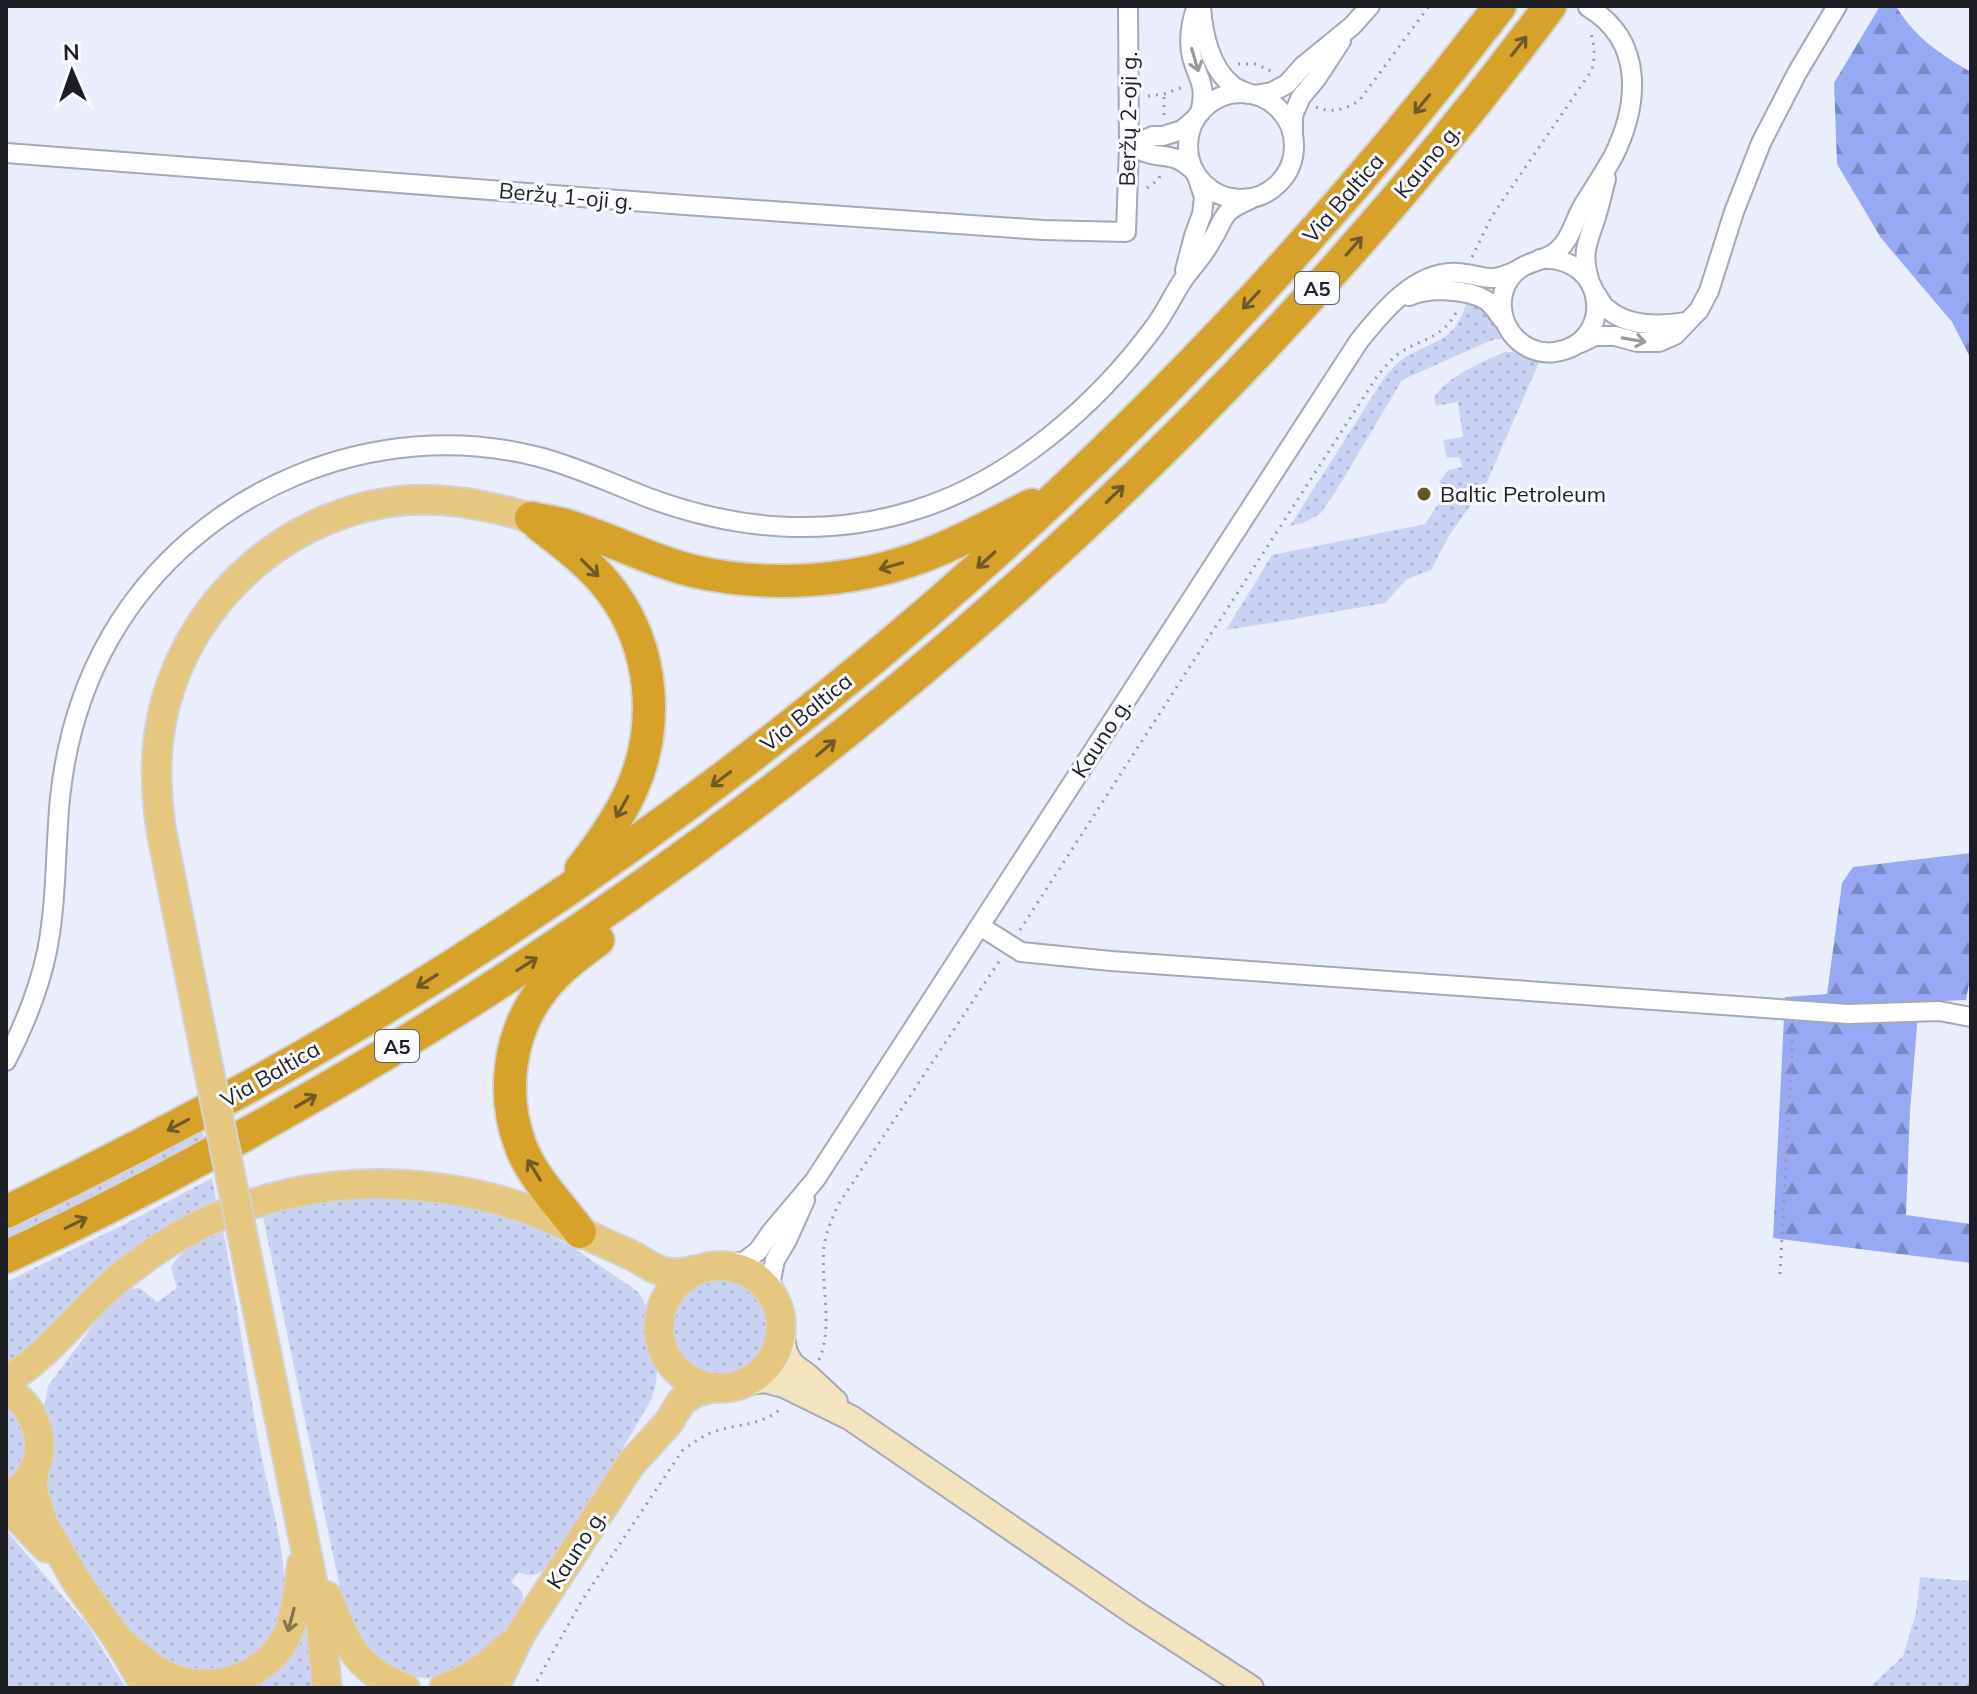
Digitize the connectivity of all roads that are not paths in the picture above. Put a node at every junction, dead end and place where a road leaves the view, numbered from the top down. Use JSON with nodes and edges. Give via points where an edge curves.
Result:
{"nodes":[{"id":1,"x":1128,"y":6,"type":"edge"},
{"id":2,"x":1199,"y":6,"type":"edge"},
{"id":3,"x":1370,"y":6,"type":"edge"},
{"id":4,"x":1500,"y":6,"type":"edge"},
{"id":5,"x":1550,"y":6,"type":"edge"},
{"id":6,"x":1837,"y":6,"type":"edge"},
{"id":7,"x":1588,"y":7,"type":"edge"},
{"id":8,"x":1352,"y":26,"type":"junction"},
{"id":9,"x":1252,"y":95,"type":"junction"},
{"id":10,"x":1198,"y":116,"type":"junction"},
{"id":11,"x":1293,"y":136,"type":"junction"},
{"id":12,"x":1129,"y":146,"type":"junction"},
{"id":13,"x":6,"y":153,"type":"edge"},
{"id":14,"x":1612,"y":157,"type":"junction"},
{"id":15,"x":1195,"y":173,"type":"junction"},
{"id":16,"x":1251,"y":199,"type":"junction"},
{"id":17,"x":1126,"y":232,"type":"joint"},
{"id":18,"x":1540,"y":259,"type":"junction"},
{"id":19,"x":1518,"y":270,"type":"junction"},
{"id":20,"x":1183,"y":280,"type":"junction"},
{"id":21,"x":1591,"y":285,"type":"junction"},
{"id":22,"x":1395,"y":302,"type":"junction"},
{"id":23,"x":1504,"y":322,"type":"junction"},
{"id":24,"x":1686,"y":322,"type":"junction"},
{"id":25,"x":1577,"y":344,"type":"junction"},
{"id":26,"x":1064,"y":488,"type":"junction"},
{"id":27,"x":531,"y":518,"type":"junction"},
{"id":28,"x":1059,"y":548,"type":"joint"},
{"id":29,"x":764,"y":796,"type":"junction"},
{"id":30,"x":562,"y":893,"type":"junction"},
{"id":31,"x":980,"y":926,"type":"junction"},
{"id":32,"x":1971,"y":1017,"type":"edge"},
{"id":33,"x":6,"y":1061,"type":"edge"},
{"id":34,"x":815,"y":1180,"type":"junction"},
{"id":35,"x":6,"y":1212,"type":"edge"},
{"id":36,"x":580,"y":1232,"type":"junction"},
{"id":37,"x":6,"y":1257,"type":"edge"},
{"id":38,"x":710,"y":1268,"type":"junction"},
{"id":39,"x":775,"y":1299,"type":"junction"},
{"id":40,"x":85,"y":1310,"type":"junction"},
{"id":41,"x":659,"y":1323,"type":"junction"},
{"id":42,"x":781,"y":1334,"type":"junction"},
{"id":43,"x":665,"y":1353,"type":"junction"},
{"id":44,"x":6,"y":1380,"type":"edge"},
{"id":45,"x":744,"y":1383,"type":"junction"},
{"id":46,"x":802,"y":1384,"type":"junction"},
{"id":47,"x":715,"y":1387,"type":"junction"},
{"id":48,"x":6,"y":1389,"type":"edge"},
{"id":49,"x":36,"y":1423,"type":"junction"},
{"id":50,"x":630,"y":1465,"type":"junction"},
{"id":51,"x":35,"y":1467,"type":"junction"},
{"id":52,"x":6,"y":1497,"type":"edge"},
{"id":53,"x":6,"y":1511,"type":"edge"},
{"id":54,"x":305,"y":1543,"type":"junction"},
{"id":55,"x":77,"y":1582,"type":"junction"},
{"id":56,"x":521,"y":1633,"type":"junction"},
{"id":57,"x":118,"y":1639,"type":"junction"},
{"id":58,"x":147,"y":1688,"type":"edge"},
{"id":59,"x":327,"y":1688,"type":"edge"},
{"id":60,"x":405,"y":1688,"type":"edge"},
{"id":61,"x":444,"y":1688,"type":"edge"},
{"id":62,"x":494,"y":1688,"type":"edge"},
{"id":63,"x":1251,"y":1688,"type":"edge"}],
"edges":[{"from":1,"to":12,"type":"street","name":"Beržų 2-oji g."},
{"from":2,"to":9,"type":"street","via":[[1220,71],[1232,86]]},
{"from":2,"to":10,"type":"street","one_way":true,"via":[[1190,39],[1204,97]]},
{"from":3,"to":8,"type":"street"},
{"from":4,"to":26,"type":"highway","name":"Via Baltica","number":"A5","one_way":true,"via":[[1307,240]]},
{"from":28,"to":5,"type":"highway","name":"Kauno g.","number":"A5","one_way":true,"via":[[1177,435],[1325,279],[1467,113]]},
{"from":6,"to":24,"type":"street","via":[[1761,143],[1709,291]]},
{"from":7,"to":14,"type":"street","via":[[1615,29],[1630,61],[1630,107]]},
{"from":8,"to":9,"type":"street","via":[[1287,84]]},
{"from":8,"to":11,"type":"street","via":[[1301,97],[1293,115]]},
{"from":9,"to":10,"type":"street","via":[[1222,97]]},
{"from":9,"to":11,"type":"street","via":[[1280,110]]},
{"from":10,"to":12,"type":"street","via":[[1182,130]]},
{"from":10,"to":15,"type":"street","via":[[1188,144]]},
{"from":11,"to":16,"type":"street","via":[[1294,153],[1280,183]]},
{"from":12,"to":15,"type":"street","via":[[1181,159]]},
{"from":12,"to":17,"type":"street","name":"Beržų 2-oji g."},
{"from":13,"to":17,"type":"street","name":"Beržų 1-oji g.","via":[[685,205]]},
{"from":14,"to":18,"type":"street","via":[[1567,238],[1557,251]]},
{"from":14,"to":21,"type":"street","via":[[1586,245],[1584,263]]},
{"from":15,"to":16,"type":"street","via":[[1220,195]]},
{"from":15,"to":20,"type":"street","via":[[1204,197]]},
{"from":16,"to":20,"type":"street","via":[[1222,218]]},
{"from":18,"to":19,"type":"street"},
{"from":18,"to":21,"type":"street","via":[[1567,262]]},
{"from":19,"to":22,"type":"street","name":"Kauno g.","via":[[1491,279],[1447,273],[1414,285]]},
{"from":19,"to":23,"type":"street","via":[[1503,294]]},
{"from":20,"to":33,"type":"street","via":[[1131,357],[1039,445],[969,488],[883,519],[818,528],[730,521],[681,509],[538,457],[448,445],[402,447],[334,460],[237,505],[154,576],[113,632],[85,691],[64,771],[47,955]]},
{"from":21,"to":24,"type":"street","via":[[1618,316],[1663,326]]},
{"from":21,"to":25,"type":"street","via":[[1594,319]]},
{"from":22,"to":23,"type":"street","via":[[1423,291],[1462,293],[1485,300]]},
{"from":22,"to":31,"type":"street","name":"Kauno g.","via":[[1359,341]]},
{"from":23,"to":25,"type":"street","via":[[1517,340],[1538,352]]},
{"from":25,"to":24,"type":"street","one_way":true,"via":[[1595,336],[1659,342]]},
{"from":26,"to":27,"type":"highway","one_way":true,"via":[[921,557],[842,577],[805,580],[693,571]]},
{"from":26,"to":30,"type":"highway","name":"Via Baltica","number":"A5","one_way":true,"via":[[814,706]]},
{"from":27,"to":30,"type":"highway","one_way":true,"via":[[612,592],[639,641],[650,700],[647,742],[631,791],[596,850]]},
{"from":27,"to":54,"type":"main road","bridge":true,"via":[[489,507],[411,500],[356,509],[302,531],[230,587],[194,633],[170,686],[156,773],[161,829]]},
{"from":29,"to":28,"type":"highway","name":"Via Baltica","number":"A5","one_way":true},
{"from":36,"to":29,"type":"highway","one_way":true,"via":[[535,1173],[513,1120],[510,1064],[528,1011],[568,963],[699,860]]},
{"from":37,"to":29,"type":"highway","name":"Via Baltica","number":"A5","one_way":true,"via":[[250,1132],[422,1032],[556,945]]},
{"from":30,"to":35,"type":"highway","name":"Via Baltica","number":"A5","one_way":true,"via":[[383,1009],[245,1089]]},
{"from":31,"to":32,"type":"street","via":[[1021,952],[1111,961],[1848,1014],[1939,1011]]},
{"from":31,"to":34,"type":"street","name":"Kauno g."},
{"from":34,"to":38,"type":"street","name":"Kauno g.","via":[[758,1251],[745,1261]]},
{"from":34,"to":39,"type":"street","name":"Kauno g.","via":[[775,1260]]},
{"from":36,"to":38,"type":"main road","via":[[651,1268],[673,1273]]},
{"from":36,"to":40,"type":"main road","via":[[503,1201],[439,1187],[369,1183],[311,1189],[255,1203],[197,1227],[142,1261]]},
{"from":36,"to":41,"type":"main road","via":[[645,1287],[655,1301]]},
{"from":38,"to":39,"type":"main road","via":[[739,1269],[766,1286]]},
{"from":38,"to":41,"type":"main road","via":[[682,1279]]},
{"from":39,"to":42,"type":"main road"},
{"from":40,"to":44,"type":"main road"},
{"from":40,"to":49,"type":"main road","via":[[39,1382]]},
{"from":41,"to":43,"type":"main road"},
{"from":42,"to":45,"type":"main road","via":[[769,1364]]},
{"from":42,"to":46,"type":"main road"},
{"from":43,"to":47,"type":"main road","via":[[686,1376]]},
{"from":43,"to":50,"type":"main road","name":"Kauno g.","via":[[668,1375],[663,1395]]},
{"from":45,"to":46,"type":"main road"},
{"from":45,"to":47,"type":"main road"},
{"from":46,"to":63,"type":"main road"},
{"from":47,"to":50,"type":"main road","name":"Kauno g.","via":[[682,1401]]},
{"from":48,"to":49,"type":"main road","via":[[17,1395]]},
{"from":49,"to":51,"type":"main road"},
{"from":50,"to":56,"type":"main road","name":"Kauno g."},
{"from":51,"to":52,"type":"main road"},
{"from":51,"to":55,"type":"main road","via":[[32,1489],[37,1508]]},
{"from":53,"to":55,"type":"main road"},
{"from":54,"to":57,"type":"main road","one_way":true,"via":[[286,1637],[246,1676],[191,1684],[157,1670]]},
{"from":54,"to":59,"type":"main road"},
{"from":54,"to":60,"type":"main road","via":[[350,1647],[374,1673]]},
{"from":55,"to":57,"type":"main road"},
{"from":56,"to":61,"type":"main road","via":[[478,1673]]},
{"from":56,"to":62,"type":"main road"},
{"from":57,"to":58,"type":"main road"}]}
